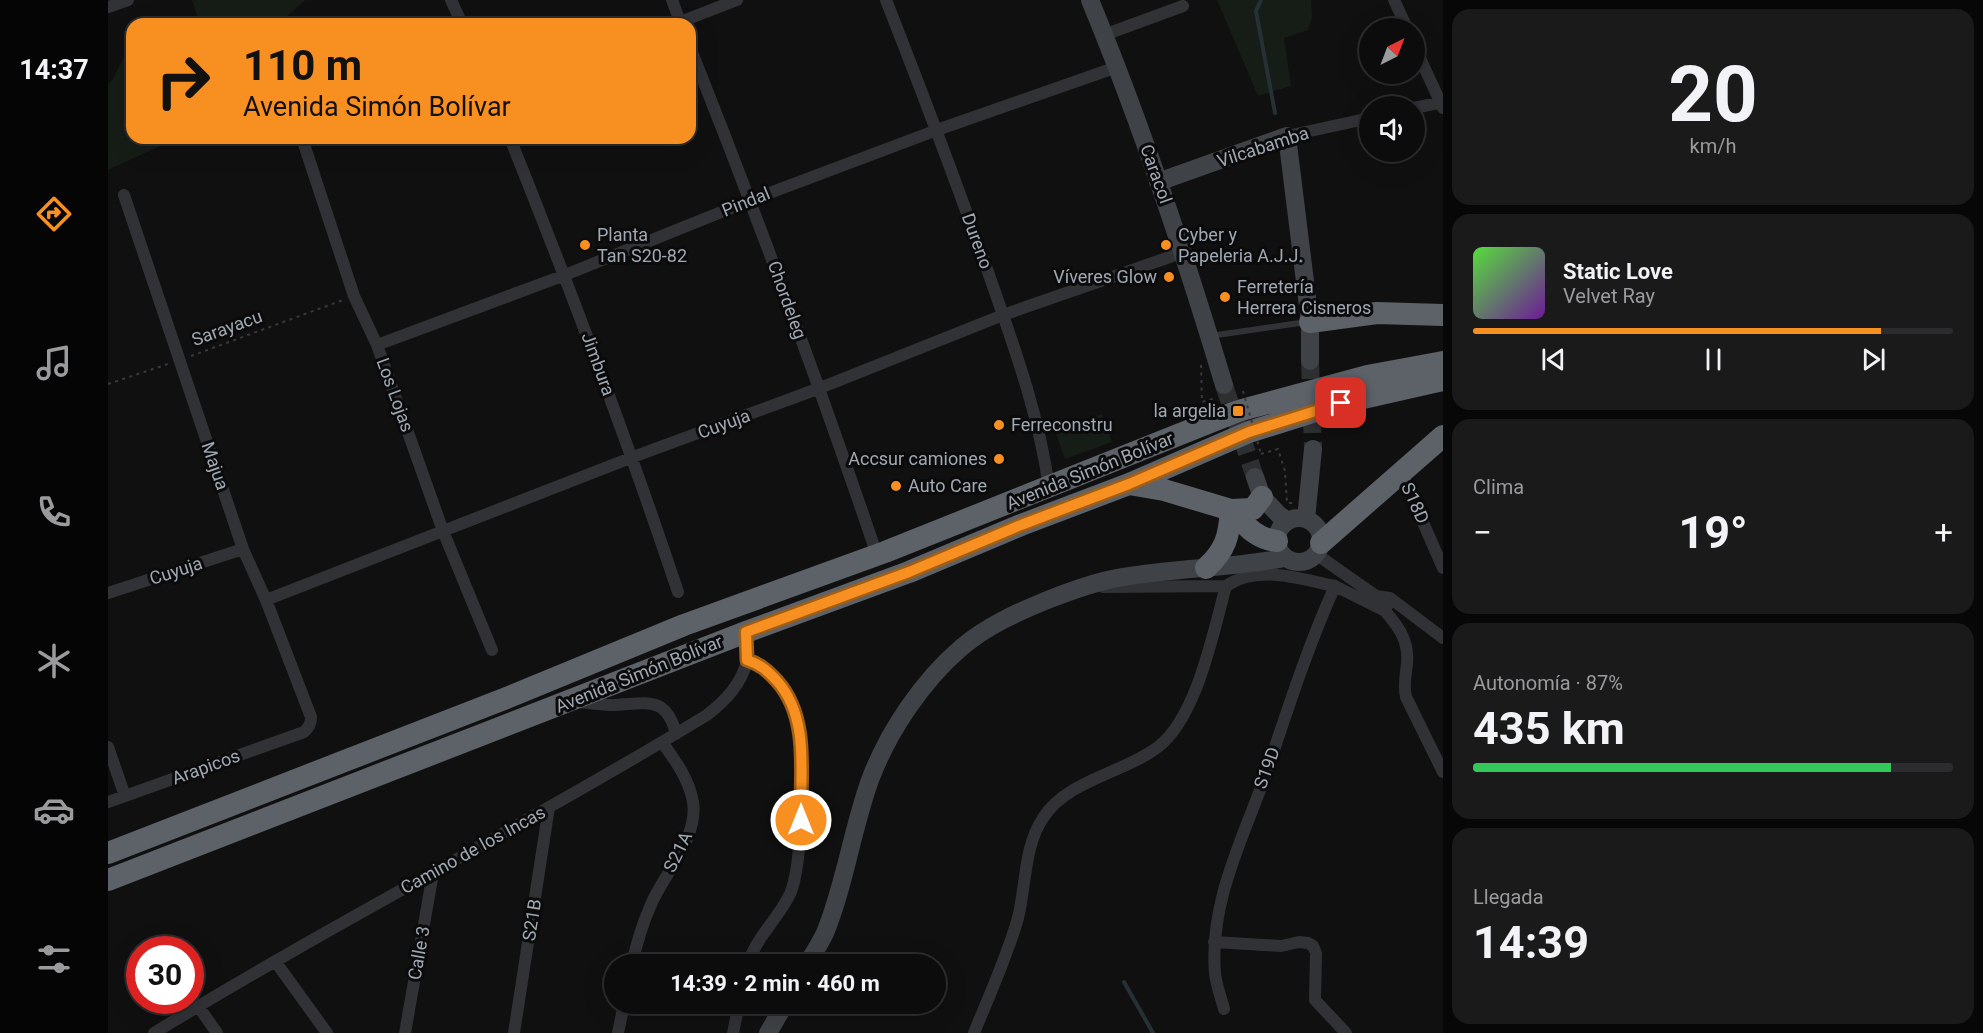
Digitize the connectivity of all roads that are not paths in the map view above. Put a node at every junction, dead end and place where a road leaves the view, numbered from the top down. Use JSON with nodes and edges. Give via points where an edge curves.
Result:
{"nodes":[{"id":1,"x":128,"y":0,"type":"edge"},
{"id":2,"x":451,"y":0,"type":"edge"},
{"id":3,"x":672,"y":0,"type":"edge"},
{"id":4,"x":737,"y":0,"type":"edge"},
{"id":5,"x":886,"y":0,"type":"edge"},
{"id":6,"x":1090,"y":0,"type":"edge"},
{"id":7,"x":1394,"y":0,"type":"edge"},
{"id":8,"x":1183,"y":6,"type":"dead end"},
{"id":9,"x":108,"y":7,"type":"edge"},
{"id":10,"x":459,"y":18,"type":"edge"},
{"id":11,"x":678,"y":18,"type":"edge"},
{"id":12,"x":692,"y":18,"type":"edge"},
{"id":13,"x":1402,"y":18,"type":"edge"},
{"id":14,"x":1104,"y":34,"type":"junction"},
{"id":15,"x":696,"y":62,"type":"edge"},
{"id":16,"x":1118,"y":67,"type":"junction"},
{"id":17,"x":1425,"y":68,"type":"edge"},
{"id":18,"x":1442,"y":104,"type":"edge"},
{"id":19,"x":1425,"y":106,"type":"edge"},
{"id":20,"x":1359,"y":120,"type":"edge"},
{"id":21,"x":937,"y":130,"type":"junction"},
{"id":22,"x":1287,"y":136,"type":"junction"},
{"id":23,"x":304,"y":144,"type":"edge"},
{"id":24,"x":512,"y":144,"type":"edge"},
{"id":25,"x":1158,"y":182,"type":"junction"},
{"id":26,"x":124,"y":195,"type":"dead end"},
{"id":27,"x":751,"y":200,"type":"junction"},
{"id":28,"x":1184,"y":252,"type":"junction"},
{"id":29,"x":565,"y":275,"type":"junction"},
{"id":30,"x":1003,"y":315,"type":"junction"},
{"id":31,"x":1443,"y":315,"type":"edge"},
{"id":32,"x":1310,"y":322,"type":"junction"},
{"id":33,"x":1209,"y":336,"type":"junction"},
{"id":34,"x":377,"y":345,"type":"junction"},
{"id":35,"x":1310,"y":361,"type":"tunnel mouth"},
{"id":36,"x":1443,"y":362,"type":"edge"},
{"id":37,"x":1443,"y":380,"type":"edge"},
{"id":38,"x":1224,"y":385,"type":"tunnel mouth"},
{"id":39,"x":820,"y":388,"type":"junction"},
{"id":40,"x":1443,"y":436,"type":"edge"},
{"id":41,"x":1313,"y":449,"type":"tunnel mouth"},
{"id":42,"x":633,"y":457,"type":"junction"},
{"id":43,"x":1401,"y":472,"type":"junction"},
{"id":44,"x":1129,"y":484,"type":"junction"},
{"id":45,"x":1259,"y":487,"type":"joint"},
{"id":46,"x":1049,"y":488,"type":"junction"},
{"id":47,"x":1231,"y":510,"type":"junction"},
{"id":48,"x":1294,"y":514,"type":"junction"},
{"id":49,"x":443,"y":531,"type":"junction"},
{"id":50,"x":1280,"y":548,"type":"junction"},
{"id":51,"x":243,"y":549,"type":"junction"},
{"id":52,"x":1318,"y":549,"type":"junction"},
{"id":53,"x":877,"y":555,"type":"junction"},
{"id":54,"x":1213,"y":567,"type":"junction"},
{"id":55,"x":1443,"y":567,"type":"edge"},
{"id":56,"x":1097,"y":584,"type":"junction"},
{"id":57,"x":1226,"y":586,"type":"junction"},
{"id":58,"x":1335,"y":586,"type":"junction"},
{"id":59,"x":678,"y":592,"type":"dead end"},
{"id":60,"x":108,"y":593,"type":"edge"},
{"id":61,"x":1390,"y":598,"type":"junction"},
{"id":62,"x":266,"y":600,"type":"junction"},
{"id":63,"x":1385,"y":611,"type":"junction"},
{"id":64,"x":746,"y":632,"type":"junction"},
{"id":65,"x":1443,"y":638,"type":"edge"},
{"id":66,"x":492,"y":650,"type":"dead end"},
{"id":67,"x":747,"y":660,"type":"junction"},
{"id":68,"x":572,"y":701,"type":"junction"},
{"id":69,"x":304,"y":732,"type":"joint"},
{"id":70,"x":676,"y":734,"type":"junction"},
{"id":71,"x":662,"y":742,"type":"junction"},
{"id":72,"x":108,"y":747,"type":"edge"},
{"id":73,"x":1443,"y":772,"type":"edge"},
{"id":74,"x":125,"y":796,"type":"junction"},
{"id":75,"x":108,"y":802,"type":"edge"},
{"id":76,"x":549,"y":807,"type":"junction"},
{"id":77,"x":108,"y":853,"type":"edge"},
{"id":78,"x":432,"y":873,"type":"junction"},
{"id":79,"x":108,"y":880,"type":"edge"},
{"id":80,"x":1214,"y":942,"type":"junction"},
{"id":81,"x":635,"y":954,"type":"edge"},
{"id":82,"x":753,"y":954,"type":"edge"},
{"id":83,"x":813,"y":954,"type":"edge"},
{"id":84,"x":275,"y":961,"type":"junction"},
{"id":85,"x":204,"y":1002,"type":"edge"},
{"id":86,"x":1224,"y":1009,"type":"dead end"},
{"id":87,"x":185,"y":1014,"type":"edge"},
{"id":88,"x":204,"y":1014,"type":"edge"},
{"id":89,"x":622,"y":1014,"type":"edge"},
{"id":90,"x":737,"y":1014,"type":"edge"},
{"id":91,"x":778,"y":1014,"type":"edge"},
{"id":92,"x":154,"y":1033,"type":"edge"},
{"id":93,"x":217,"y":1033,"type":"edge"},
{"id":94,"x":327,"y":1033,"type":"edge"},
{"id":95,"x":405,"y":1033,"type":"edge"},
{"id":96,"x":514,"y":1033,"type":"edge"},
{"id":97,"x":618,"y":1033,"type":"edge"},
{"id":98,"x":733,"y":1033,"type":"edge"},
{"id":99,"x":768,"y":1033,"type":"edge"},
{"id":100,"x":974,"y":1033,"type":"edge"},
{"id":101,"x":1346,"y":1033,"type":"edge"}],
"edges":[{"from":1,"to":9,"type":"street"},
{"from":2,"to":10,"type":"street"},
{"from":3,"to":11,"type":"street"},
{"from":4,"to":12,"type":"street"},
{"from":5,"to":21,"type":"street","name":"Dureno"},
{"from":6,"to":14,"type":"street","name":"Caracol"},
{"from":7,"to":13,"type":"street"},
{"from":8,"to":14,"type":"street"},
{"from":14,"to":16,"type":"street","name":"Caracol"},
{"from":15,"to":27,"type":"street","name":"Chordeleg"},
{"from":16,"to":21,"type":"street","name":"Pindal"},
{"from":16,"to":25,"type":"street","name":"Caracol"},
{"from":17,"to":18,"type":"street"},
{"from":18,"to":19,"type":"street"},
{"from":20,"to":22,"type":"street","name":"Vilcabamba"},
{"from":21,"to":27,"type":"street","name":"Pindal"},
{"from":21,"to":30,"type":"street","name":"Dureno"},
{"from":22,"to":25,"type":"street","name":"Vilcabamba"},
{"from":22,"to":32,"type":"street"},
{"from":23,"to":34,"type":"street","name":"Los Lojas","via":[[354,296]]},
{"from":24,"to":29,"type":"street","name":"Jimbura"},
{"from":25,"to":28,"type":"street","name":"Caracol"},
{"from":26,"to":51,"type":"street","name":"Majua"},
{"from":27,"to":29,"type":"street","name":"Pindal"},
{"from":27,"to":39,"type":"street","name":"Chordeleg"},
{"from":28,"to":30,"type":"street","name":"Cuyuja"},
{"from":28,"to":33,"type":"street","name":"Caracol"},
{"from":29,"to":34,"type":"street","name":"Pindal"},
{"from":29,"to":42,"type":"street","name":"Jimbura"},
{"from":30,"to":39,"type":"street","name":"Cuyuja"},
{"from":30,"to":46,"type":"street","name":"Dureno","via":[[1041,434]]},
{"from":31,"to":32,"type":"highway","via":[[1377,313]]},
{"from":32,"to":33,"type":"lane"},
{"from":32,"to":35,"type":"street"},
{"from":33,"to":38,"type":"street","name":"Caracol"},
{"from":34,"to":49,"type":"street","name":"Los Lojas"},
{"from":36,"to":46,"type":"highway","name":"Avenida Simón Bolívar","via":[[1367,376],[1246,408]]},
{"from":37,"to":44,"type":"highway","name":"Avenida Simón Bolívar","via":[[1341,403],[1249,432]]},
{"from":39,"to":42,"type":"street","name":"Cuyuja"},
{"from":39,"to":53,"type":"street","name":"Chordeleg"},
{"from":40,"to":43,"type":"highway"},
{"from":41,"to":48,"type":"street"},
{"from":42,"to":49,"type":"street","name":"Cuyuja"},
{"from":42,"to":59,"type":"street","name":"Jimbura"},
{"from":43,"to":52,"type":"highway"},
{"from":43,"to":55,"type":"street","name":"S18D"},
{"from":44,"to":47,"type":"highway"},
{"from":44,"to":64,"type":"highway","name":"Avenida Simón Bolívar"},
{"from":45,"to":47,"type":"highway","via":[[1253,508]]},
{"from":45,"to":48,"type":"street","via":[[1279,515]]},
{"from":46,"to":53,"type":"highway","name":"Avenida Simón Bolívar"},
{"from":47,"to":50,"type":"highway","via":[[1254,534]]},
{"from":47,"to":54,"type":"highway","via":[[1227,540]]},
{"from":48,"to":50,"type":"street","via":[[1279,529]]},
{"from":48,"to":52,"type":"street","via":[[1317,529]]},
{"from":49,"to":62,"type":"street","name":"Cuyuja"},
{"from":49,"to":66,"type":"street","name":"Los Lojas"},
{"from":50,"to":52,"type":"street","via":[[1298,562],[1311,559]]},
{"from":50,"to":54,"type":"street","via":[[1246,565]]},
{"from":51,"to":60,"type":"street","name":"Cuyuja"},
{"from":51,"to":62,"type":"street","name":"Majua"},
{"from":52,"to":61,"type":"street","via":[[1376,596]]},
{"from":53,"to":77,"type":"highway","name":"Avenida Simón Bolívar","via":[[684,625]]},
{"from":54,"to":56,"type":"street","via":[[1121,577]]},
{"from":56,"to":57,"type":"street","via":[[1107,588]]},
{"from":56,"to":83,"type":"street","via":[[1068,591],[991,627],[962,647],[910,705],[882,751],[825,933]]},
{"from":57,"to":58,"type":"street","via":[[1248,576],[1273,574]]},
{"from":57,"to":100,"type":"street","via":[[1190,702],[1171,732],[1143,756],[1081,786],[1053,805],[1036,830],[1017,920]]},
{"from":58,"to":63,"type":"street"},
{"from":58,"to":80,"type":"street","name":"S19D","via":[[1313,635],[1238,842]]},
{"from":61,"to":63,"type":"street"},
{"from":61,"to":65,"type":"street"},
{"from":62,"to":69,"type":"street","name":"Majua","via":[[311,717]]},
{"from":63,"to":73,"type":"street","via":[[1406,640],[1406,697]]},
{"from":64,"to":67,"type":"street","name":"Camino de los Incas"},
{"from":64,"to":68,"type":"highway","name":"Avenida Simón Bolívar"},
{"from":67,"to":70,"type":"street","name":"Camino de los Incas","via":[[735,688],[722,703]]},
{"from":67,"to":82,"type":"street","via":[[767,670],[794,705],[800,769],[801,839],[793,885]]},
{"from":68,"to":70,"type":"street","via":[[656,704],[672,718]]},
{"from":68,"to":79,"type":"highway","name":"Avenida Simón Bolívar"},
{"from":69,"to":74,"type":"street","name":"Arapicos"},
{"from":70,"to":71,"type":"street","name":"Camino de los Incas"},
{"from":71,"to":76,"type":"street","name":"Camino de los Incas"},
{"from":71,"to":81,"type":"street","name":"S21A","via":[[680,766],[687,784],[694,804],[692,825],[650,907]]},
{"from":72,"to":74,"type":"street"},
{"from":74,"to":75,"type":"street","name":"Arapicos"},
{"from":76,"to":78,"type":"street","name":"Camino de los Incas"},
{"from":76,"to":96,"type":"street","name":"S21B"},
{"from":78,"to":84,"type":"street","name":"Camino de los Incas"},
{"from":78,"to":95,"type":"street","name":"Calle 3"},
{"from":80,"to":86,"type":"street","name":"S19D","via":[[1215,976]]},
{"from":80,"to":101,"type":"street","via":[[1281,946],[1299,942],[1313,946],[1315,1000]]},
{"from":84,"to":85,"type":"street","name":"Camino de los Incas"},
{"from":84,"to":94,"type":"street"},
{"from":87,"to":92,"type":"street","name":"Camino de los Incas"},
{"from":88,"to":93,"type":"street"},
{"from":89,"to":97,"type":"street"},
{"from":90,"to":98,"type":"street"},
{"from":91,"to":99,"type":"street"}]}
